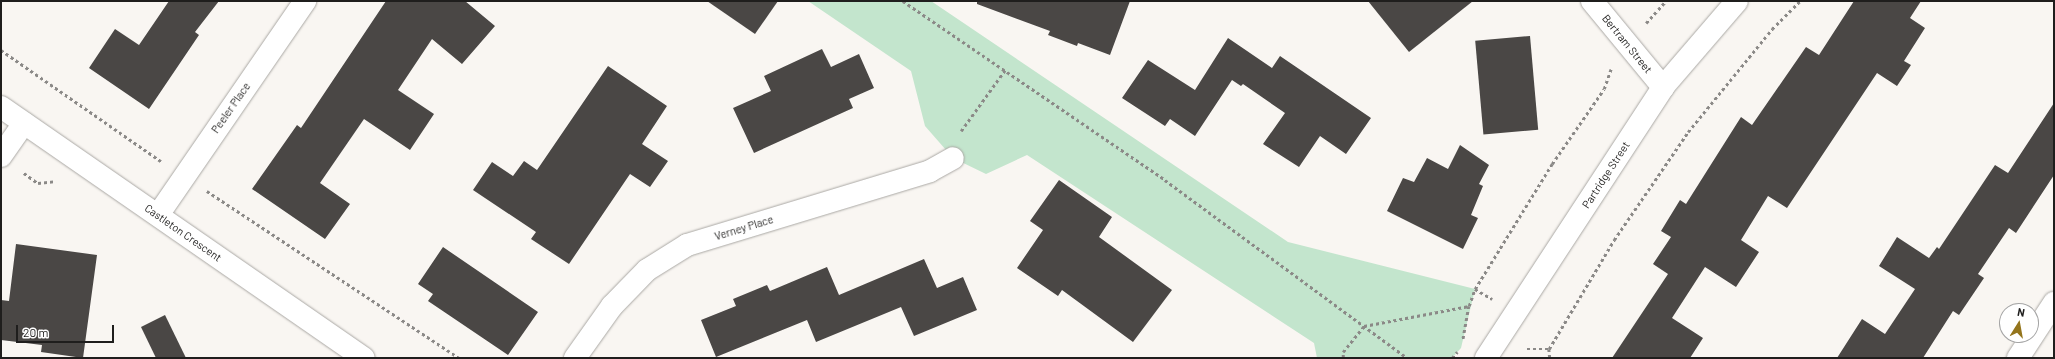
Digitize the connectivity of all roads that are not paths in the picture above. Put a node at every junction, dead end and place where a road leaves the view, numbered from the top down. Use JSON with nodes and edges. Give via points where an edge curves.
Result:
{"nodes":[{"id":1,"x":305,"y":1,"type":"edge"},
{"id":2,"x":1592,"y":1,"type":"edge"},
{"id":3,"x":1737,"y":1,"type":"edge"},
{"id":4,"x":1663,"y":87,"type":"junction"},
{"id":5,"x":1,"y":107,"type":"edge"},
{"id":6,"x":24,"y":123,"type":"junction"},
{"id":7,"x":1,"y":156,"type":"edge"},
{"id":8,"x":953,"y":158,"type":"road end"},
{"id":9,"x":158,"y":215,"type":"junction"},
{"id":10,"x":2054,"y":303,"type":"edge"},
{"id":11,"x":364,"y":358,"type":"edge"},
{"id":12,"x":575,"y":358,"type":"edge"},
{"id":13,"x":1486,"y":358,"type":"edge"},
{"id":14,"x":2018,"y":358,"type":"edge"}],
"edges":[{"from":1,"to":9,"type":"street","name":"Peeler Place"},
{"from":2,"to":4,"type":"street","name":"Bertram Street"},
{"from":3,"to":4,"type":"street","name":"Partridge Street"},
{"from":4,"to":13,"type":"street","name":"Partridge Street"},
{"from":5,"to":6,"type":"street","name":"Castleton Crescent"},
{"from":6,"to":7,"type":"street"},
{"from":6,"to":9,"type":"street","name":"Castleton Crescent"},
{"from":8,"to":12,"type":"street","name":"Verney Place","via":[[930,171],[687,245],[647,270],[612,306]]},
{"from":9,"to":11,"type":"street","name":"Castleton Crescent"},
{"from":10,"to":14,"type":"street"}]}
